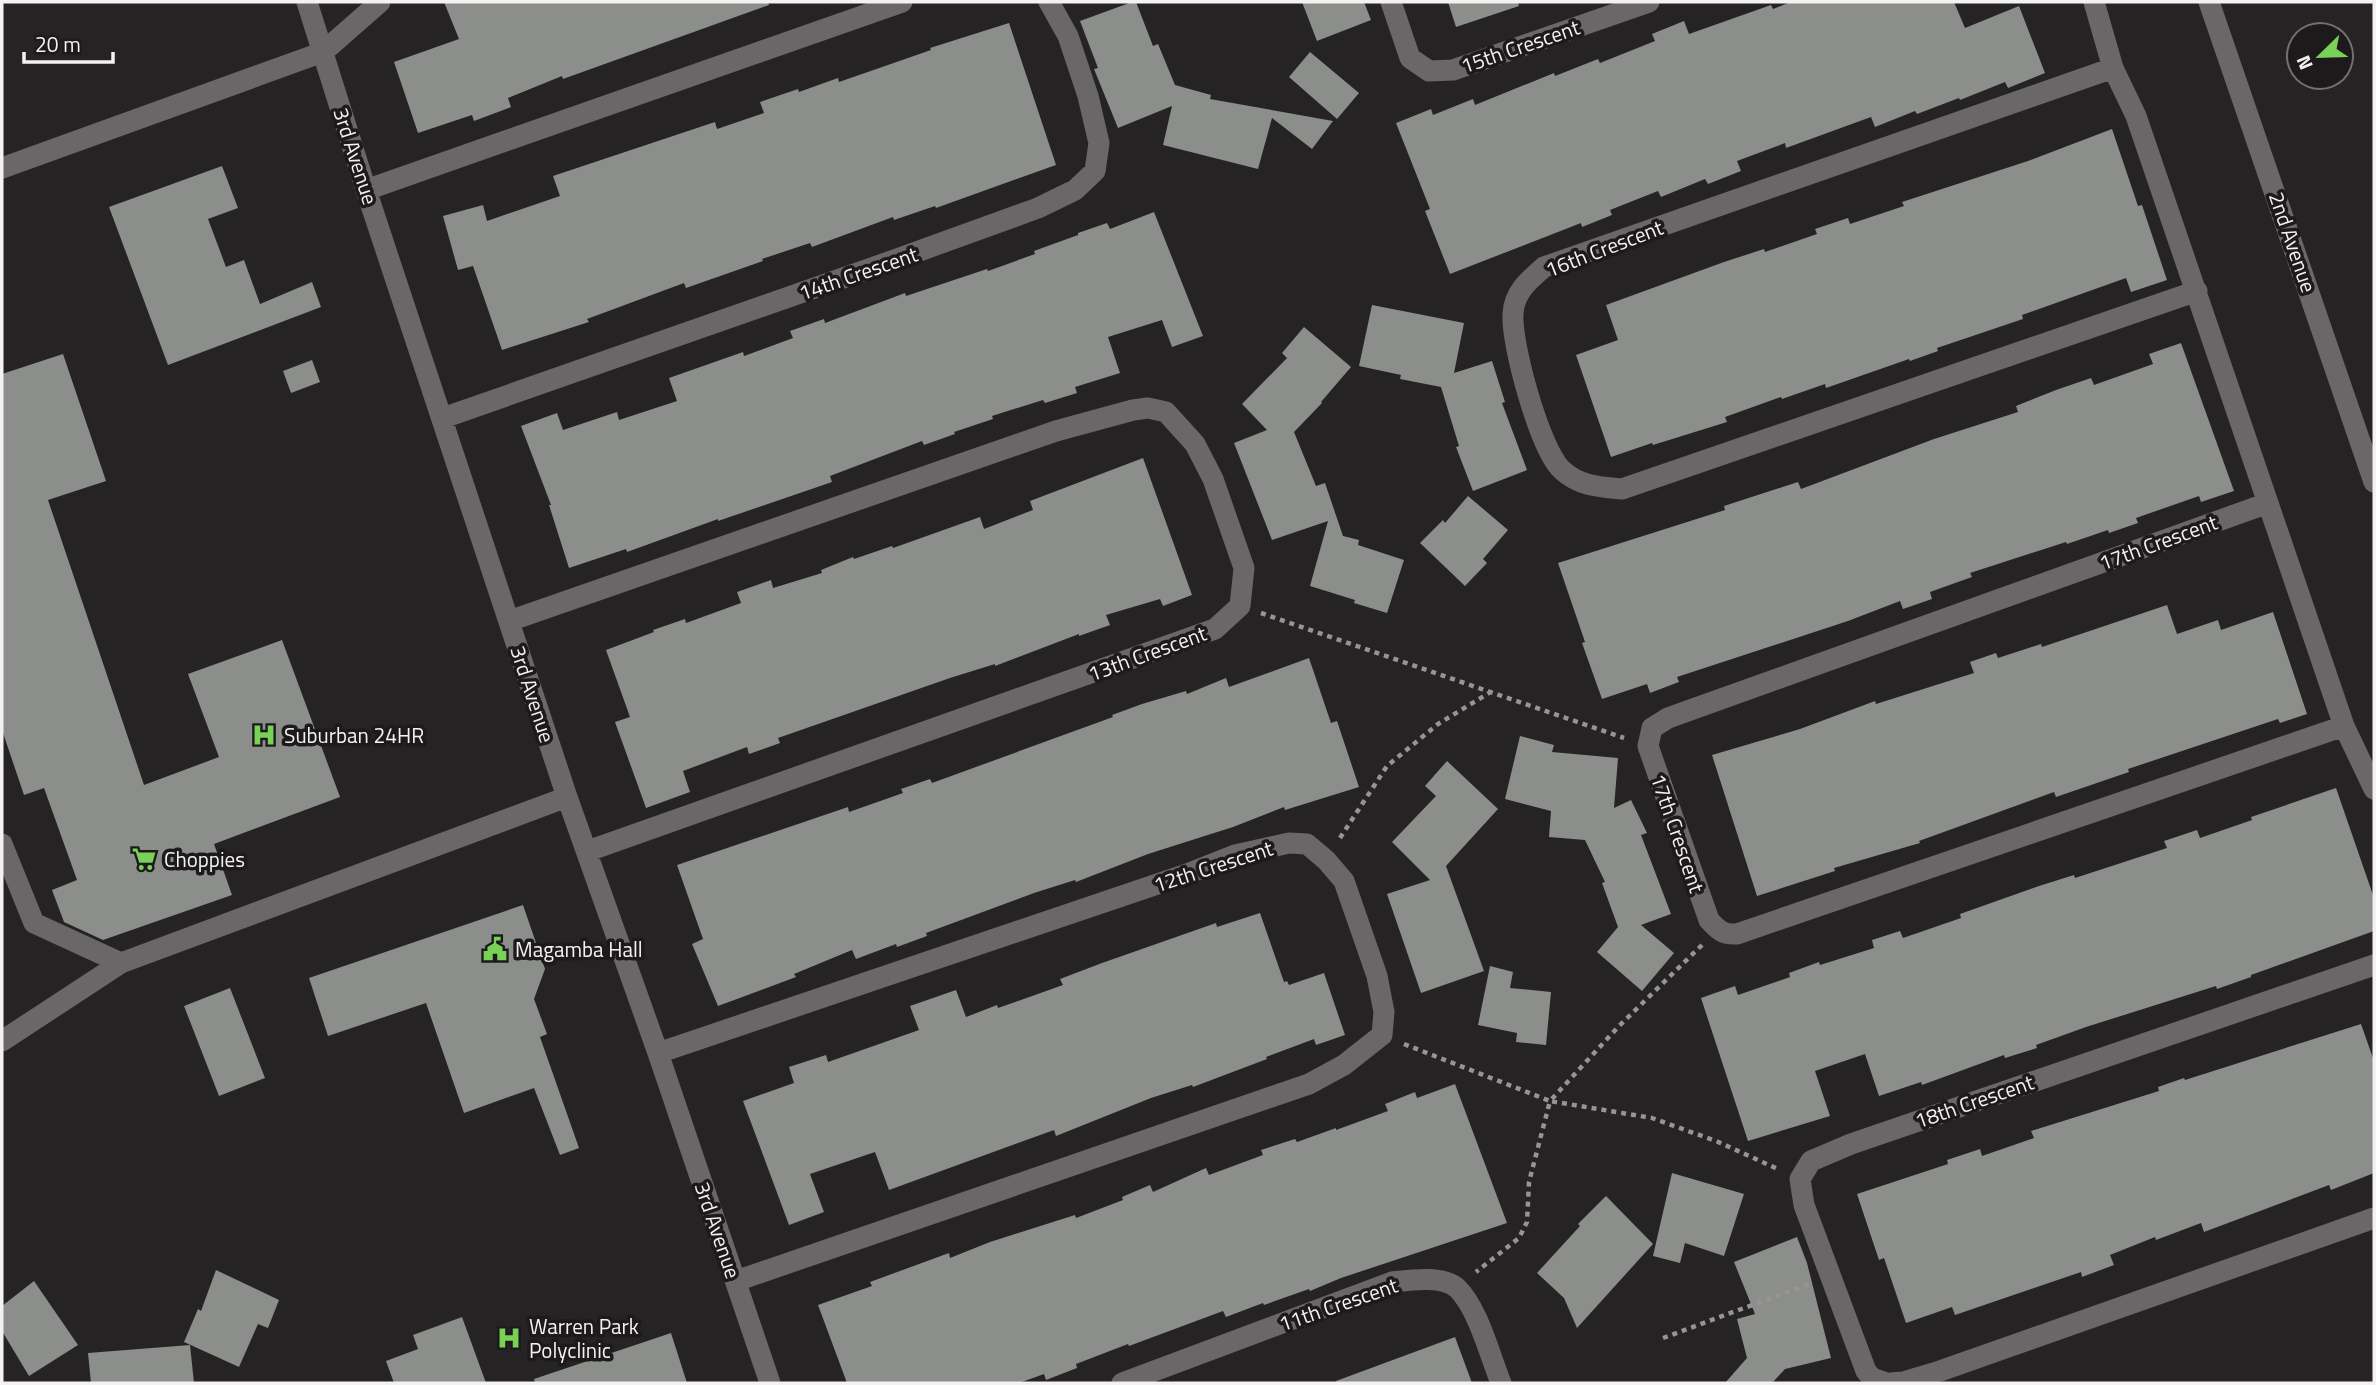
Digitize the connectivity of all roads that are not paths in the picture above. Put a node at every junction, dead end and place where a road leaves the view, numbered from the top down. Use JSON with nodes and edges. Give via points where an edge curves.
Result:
{"nodes":[{"id":1,"x":307,"y":2,"type":"edge"},
{"id":2,"x":380,"y":2,"type":"edge"},
{"id":3,"x":902,"y":2,"type":"edge"},
{"id":4,"x":1049,"y":2,"type":"edge"},
{"id":5,"x":1391,"y":2,"type":"edge"},
{"id":6,"x":1649,"y":2,"type":"edge"},
{"id":7,"x":2094,"y":2,"type":"edge"},
{"id":8,"x":2209,"y":2,"type":"edge"},
{"id":9,"x":323,"y":52,"type":"junction"},
{"id":10,"x":2112,"y":68,"type":"junction"},
{"id":11,"x":2,"y":168,"type":"edge"},
{"id":12,"x":366,"y":190,"type":"junction"},
{"id":13,"x":2197,"y":291,"type":"junction"},
{"id":14,"x":443,"y":418,"type":"junction"},
{"id":15,"x":2374,"y":482,"type":"edge"},
{"id":16,"x":2268,"y":503,"type":"junction"},
{"id":17,"x":509,"y":621,"type":"junction"},
{"id":18,"x":2344,"y":726,"type":"junction"},
{"id":19,"x":2374,"y":789,"type":"edge"},
{"id":20,"x":567,"y":797,"type":"junction"},
{"id":21,"x":2,"y":844,"type":"edge"},
{"id":22,"x":588,"y":851,"type":"junction"},
{"id":23,"x":121,"y":963,"type":"junction"},
{"id":24,"x":2374,"y":965,"type":"edge"},
{"id":25,"x":2,"y":1041,"type":"edge"},
{"id":26,"x":658,"y":1053,"type":"junction"},
{"id":27,"x":2374,"y":1218,"type":"edge"},
{"id":28,"x":736,"y":1281,"type":"junction"},
{"id":29,"x":770,"y":1383,"type":"edge"},
{"id":30,"x":1122,"y":1383,"type":"edge"},
{"id":31,"x":1501,"y":1383,"type":"edge"},
{"id":32,"x":1888,"y":1383,"type":"edge"}],
"edges":[{"from":1,"to":9,"type":"street","name":"3rd Avenue"},
{"from":2,"to":9,"type":"street"},
{"from":3,"to":12,"type":"street"},
{"from":4,"to":14,"type":"street","name":"14th Crescent","via":[[1068,36],[1099,144],[1095,171],[1075,190],[900,258]]},
{"from":5,"to":6,"type":"street","name":"15th Crescent","via":[[1410,58],[1429,71],[1453,70]]},
{"from":7,"to":10,"type":"street"},
{"from":8,"to":15,"type":"street","name":"2nd Avenue"},
{"from":9,"to":11,"type":"street"},
{"from":9,"to":12,"type":"street","name":"3rd Avenue"},
{"from":10,"to":13,"type":"street","via":[[2136,116]]},
{"from":10,"to":13,"type":"street","name":"16th Crescent","via":[[1544,267],[1521,286],[1513,312],[1516,342],[1543,440],[1561,470],[1585,485],[1622,489]]},
{"from":12,"to":14,"type":"street","name":"3rd Avenue"},
{"from":13,"to":16,"type":"street"},
{"from":14,"to":17,"type":"street","name":"3rd Avenue"},
{"from":16,"to":18,"type":"street"},
{"from":16,"to":18,"type":"street","name":"17th Crescent","via":[[1668,718],[1652,728],[1648,746],[1709,920],[1718,930],[1737,934]]},
{"from":17,"to":20,"type":"street","name":"3rd Avenue"},
{"from":17,"to":22,"type":"street","name":"13th Crescent","via":[[1056,431],[1148,408],[1166,412],[1195,444],[1213,479],[1244,568],[1240,606],[1215,629]]},
{"from":18,"to":19,"type":"street"},
{"from":20,"to":22,"type":"street","name":"3rd Avenue"},
{"from":20,"to":23,"type":"street"},
{"from":21,"to":23,"type":"street","via":[[34,923]]},
{"from":22,"to":26,"type":"street","name":"3rd Avenue"},
{"from":23,"to":25,"type":"street"},
{"from":24,"to":32,"type":"street","name":"18th Crescent","via":[[1811,1161],[1800,1178],[1804,1205],[1866,1371]]},
{"from":26,"to":28,"type":"street","name":"3rd Avenue"},
{"from":26,"to":28,"type":"street","name":"12th Crescent","via":[[1235,855],[1289,843],[1307,844],[1344,881],[1384,1012],[1382,1035],[1344,1065],[1310,1084]]},
{"from":27,"to":32,"type":"street","via":[[1940,1371]]},
{"from":28,"to":29,"type":"street","name":"3rd Avenue"},
{"from":30,"to":31,"type":"street","name":"11th Crescent","via":[[1392,1282],[1428,1279],[1456,1287],[1474,1312]]}]}
